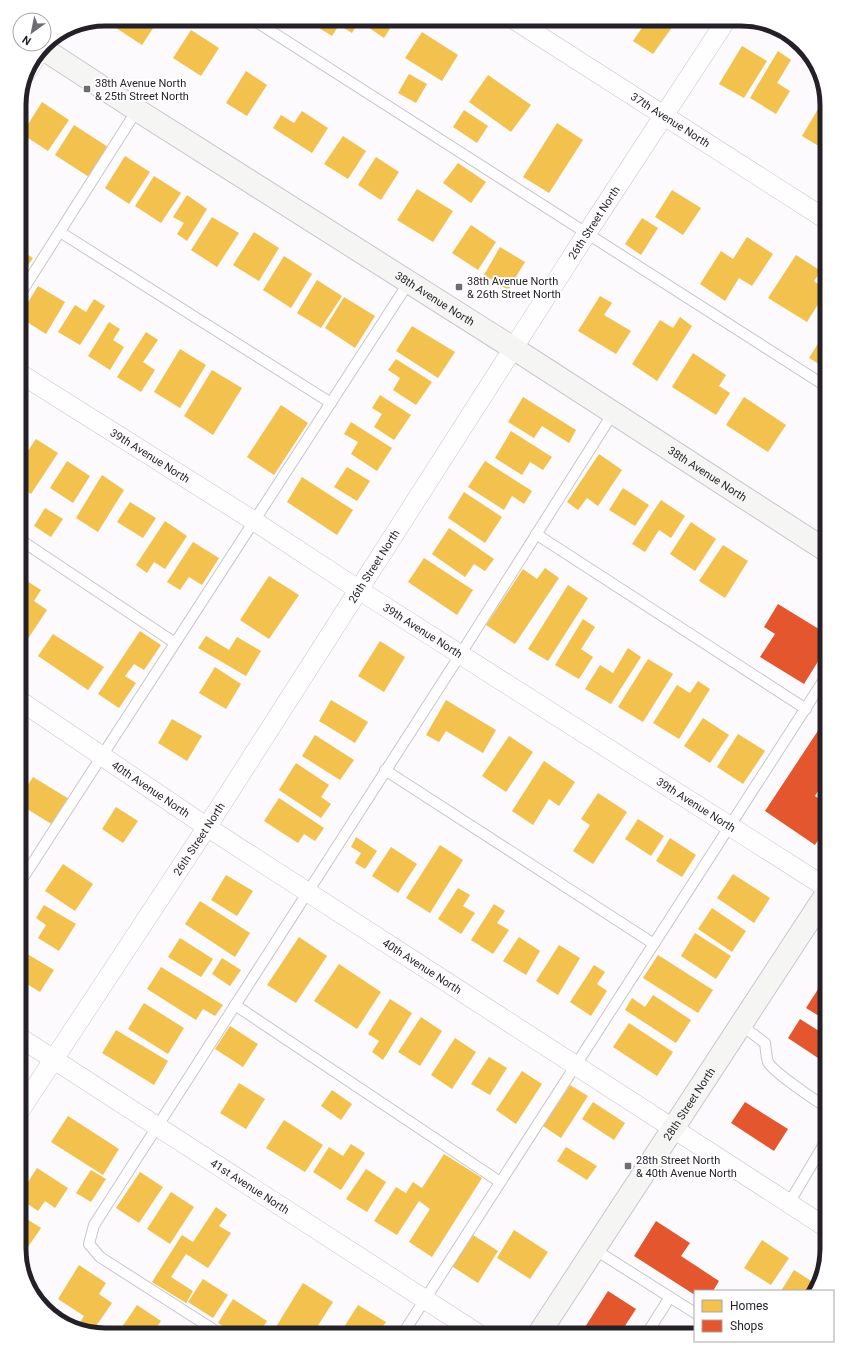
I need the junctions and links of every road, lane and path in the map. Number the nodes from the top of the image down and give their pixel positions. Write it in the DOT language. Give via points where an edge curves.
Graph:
graph roads {
  1 [pos="263,26"];
  2 [pos="524,26"];
  3 [pos="721,26"];
  4 [pos="47,52"];
  5 [pos="137,110"];
  6 [pos="662,115"];
  7 [pos="820,216"];
  8 [pos="60,232"];
  9 [pos="587,233"];
  10 [pos="409,282"];
  11 [pos="26,285"];
  12 [pos="513,348"];
  13 [pos="26,377"];
  14 [pos="820,383"];
  15 [pos="331,403"];
  16 [pos="613,413"];
  17 [pos="254,521"];
  18 [pos="536,534"];
  19 [pos="820,543"];
  20 [pos="26,544"];
  21 [pos="359,590"];
  22 [pos="175,643"];
  23 [pos="460,655"];
  24 [pos="820,686"];
  25 [pos="26,705"];
  26 [pos="806,709"];
  27 [pos="102,756"];
  28 [pos="386,770"];
  29 [pos="207,827"];
  30 [pos="730,827"];
  31 [pos="26,867"];
  32 [pos="820,884"];
  33 [pos="307,892"];
  34 [pos="820,904"];
  35 [pos="654,944"];
  36 [pos="235,1005"];
  37 [pos="741,1025"];
  38 [pos="26,1041"];
  39 [pos="54,1059"];
  40 [pos="576,1065"];
  41 [pos="26,1101"];
  42 [pos="820,1104"];
  43 [pos="158,1126"];
  44 [pos="673,1128"];
  45 [pos="820,1151"];
  46 [pos="500,1182"];
  47 [pos="789,1203"];
  48 [pos="820,1223"];
  49 [pos="594,1249"];
  50 [pos="670,1297"];
  51 [pos="425,1299"];
  52 [pos="694,1312"];
  53 [pos="211,1328"];
  54 [pos="406,1328"];
  55 [pos="469,1328"];
  56 [pos="543,1328"];
  57 [pos="650,1328"];
  1 -- 9 [label="lane"];
  2 -- 6 [label="street, 37th Avenue North"];
  3 -- 6 [label="street, 26th Street North"];
  4 -- 5 [label="main road, 38th Avenue North"];
  5 -- 8 [label="lane"];
  5 -- 10 [label="main road, 38th Avenue North"];
  6 -- 7 [label="street, 37th Avenue North"];
  6 -- 9 [label="street, 26th Street North"];
  8 -- 11 [label="lane"];
  8 -- 15 [label="lane"];
  9 -- 12 [label="street, 26th Street North"];
  9 -- 14 [label="lane"];
  10 -- 12 [label="main road, 38th Avenue North"];
  10 -- 15 [label="lane"];
  12 -- 16 [label="main road, 38th Avenue North"];
  12 -- 21 [label="street, 26th Street North"];
  13 -- 17 [label="street, 39th Avenue North"];
  15 -- 17 [label="lane"];
  16 -- 18 [label="lane"];
  16 -- 19 [label="main road, 38th Avenue North"];
  17 -- 21 [label="street, 39th Avenue North"];
  17 -- 22 [label="lane"];
  18 -- 23 [label="lane"];
  18 -- 26 [label="lane"];
  20 -- 22 [label="lane"];
  21 -- 23 [label="street, 39th Avenue North"];
  21 -- 29 [label="street, 26th Street North"];
  22 -- 27 [label="lane"];
  23 -- 28 [label="lane"];
  23 -- 30 [label="street, 39th Avenue North"];
  24 -- 26 [label="lane"];
  25 -- 27 [label="street, 40th Avenue North"];
  26 -- 30 [label="lane"];
  27 -- 29 [label="street, 40th Avenue North"];
  27 -- 31 [label="lane"];
  28 -- 33 [label="lane"];
  28 -- 35 [label="lane"];
  29 -- 33 [label="street, 40th Avenue North"];
  29 -- 39 [label="street, 26th Street North"];
  30 -- 32 [label="street, 39th Avenue North"];
  30 -- 35 [label="lane"];
  33 -- 36 [label="lane"];
  33 -- 40 [label="street, 40th Avenue North"];
  34 -- 37 [label="main road, 28th Street North"];
  35 -- 40 [label="lane"];
  36 -- 43 [label="lane"];
  36 -- 46 [label="lane"];
  37 -- 42 [label="lane" via="765,1043 768,1063"];
  37 -- 44 [label="main road, 28th Street North"];
  38 -- 39 [label="street, 41st Avenue North"];
  39 -- 41 [label="street, 26th Street North"];
  39 -- 43 [label="street, 41st Avenue North"];
  40 -- 44 [label="street, 40th Avenue North"];
  40 -- 46 [label="lane"];
  43 -- 51 [label="street, 41st Avenue North"];
  43 -- 53 [label="lane" via="94,1225 89,1244 100,1257"];
  44 -- 47 [label="street, 40th Avenue North"];
  44 -- 49 [label="main road, 28th Street North"];
  45 -- 47 [label="lane"];
  46 -- 51 [label="lane"];
  47 -- 48 [label="street, 40th Avenue North"];
  49 -- 50 [label="lane"];
  49 -- 56 [label="main road, 28th Street North"];
  50 -- 52 [label="lane"];
  50 -- 57 [label="lane"];
  51 -- 54 [label="lane"];
  51 -- 55 [label="street, 41st Avenue North"];
}
